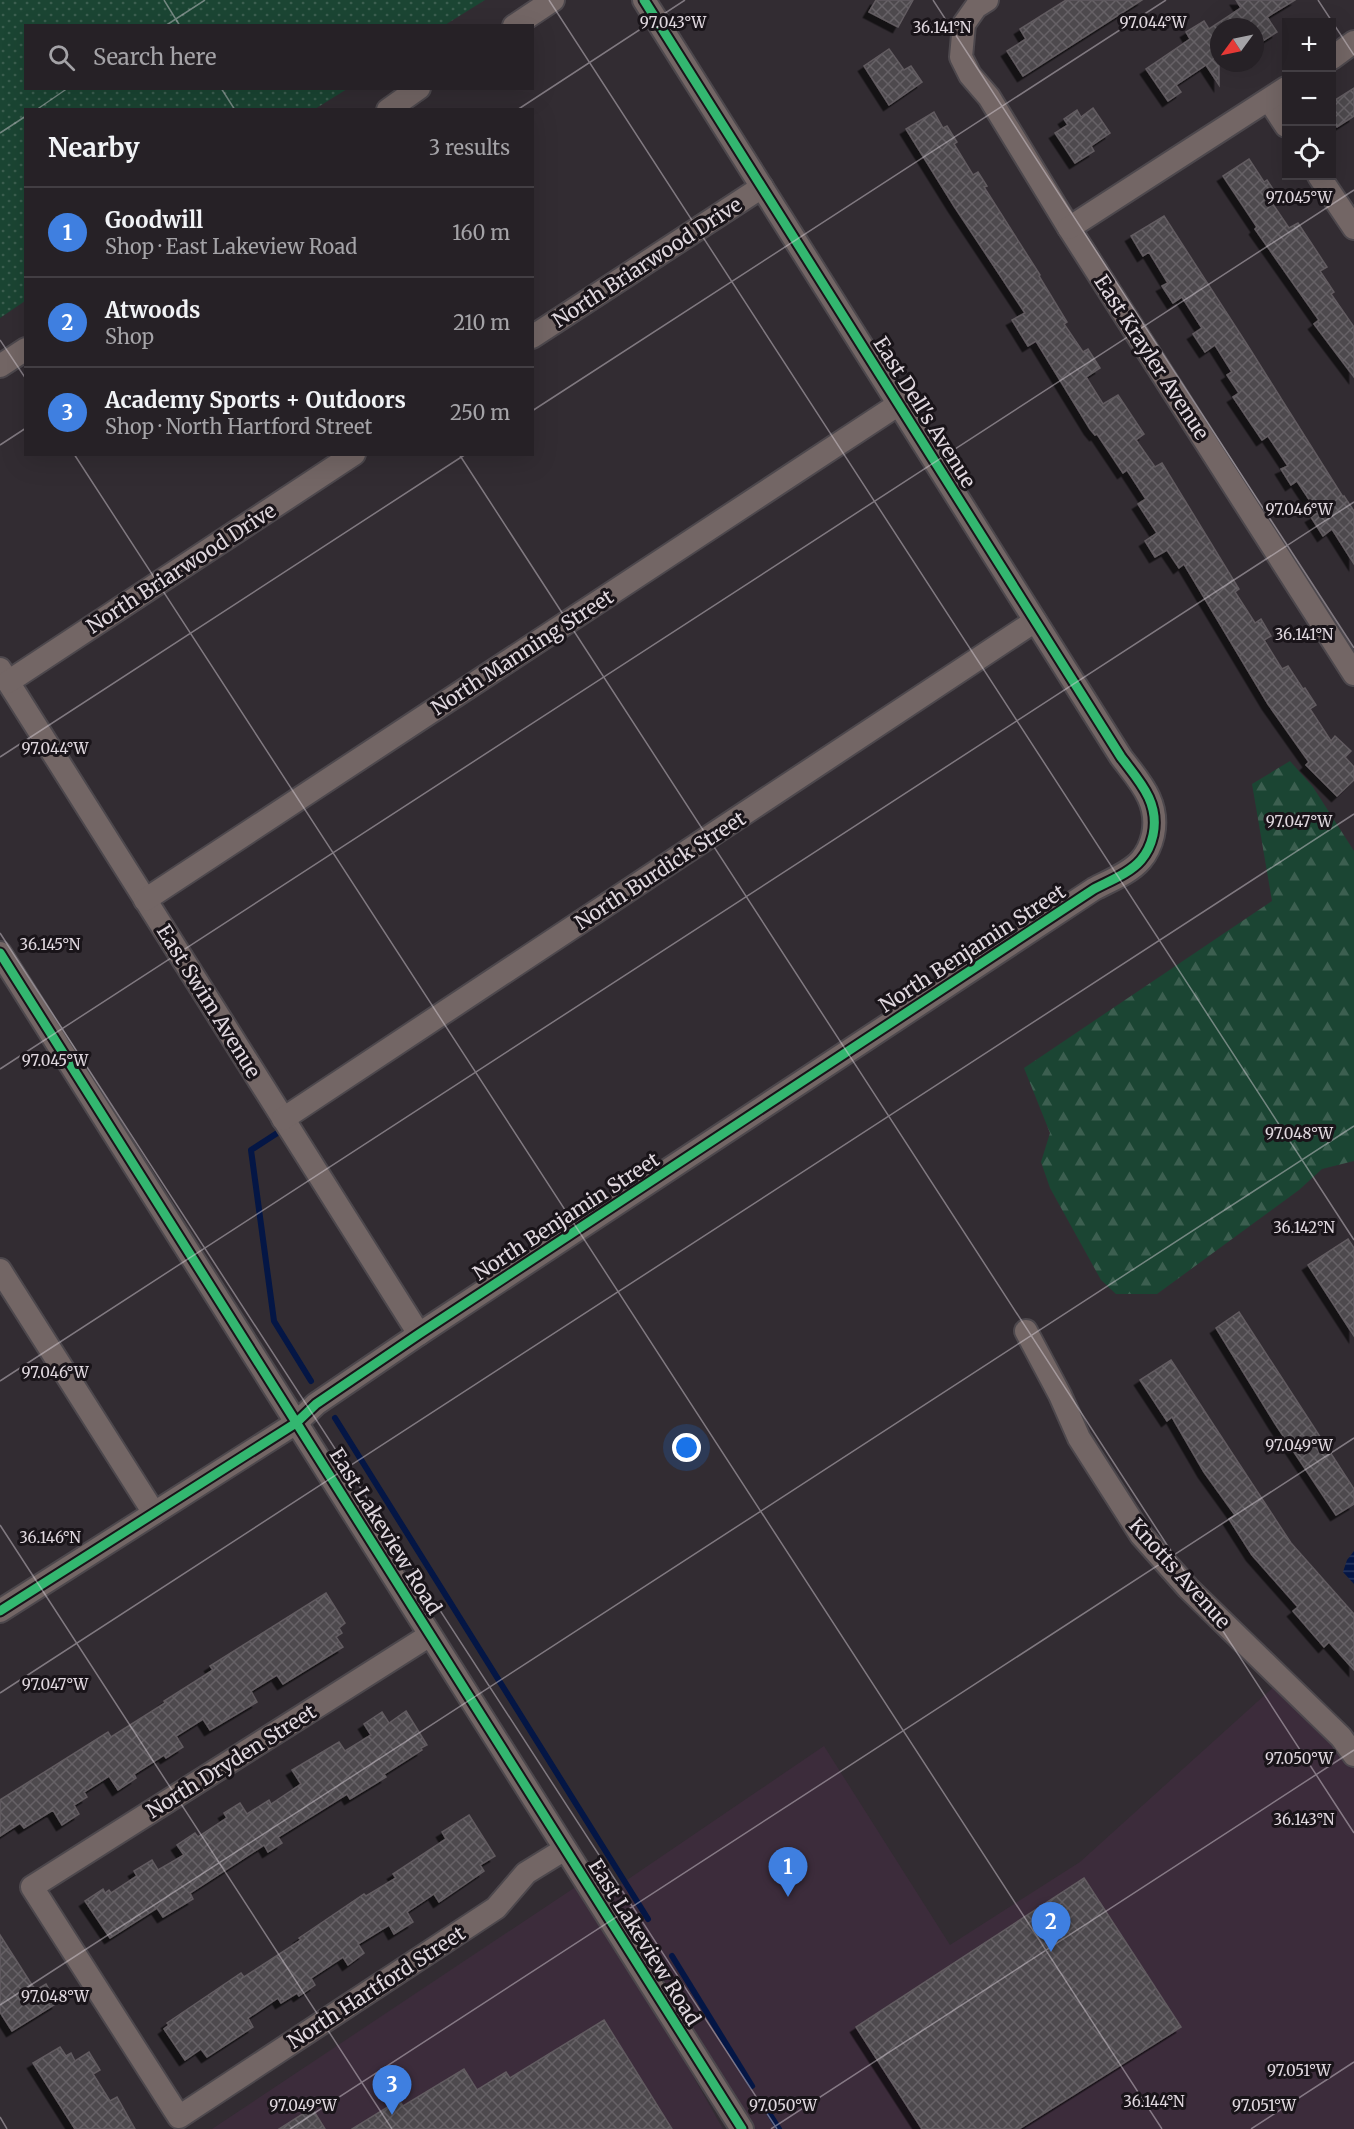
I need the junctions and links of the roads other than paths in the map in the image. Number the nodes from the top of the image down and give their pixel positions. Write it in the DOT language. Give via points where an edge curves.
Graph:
graph roads {
  1 [pos="553,0"];
  2 [pos="644,0"];
  3 [pos="987,0"];
  4 [pos="517,24"];
  5 [pos="1354,42"];
  6 [pos="1336,55"];
  7 [pos="416,90"];
  8 [pos="1278,94"];
  9 [pos="391,108"];
  10 [pos="1322,180"];
  11 [pos="762,187"];
  12 [pos="1069,228"];
  13 [pos="1354,228"];
  14 [pos="534,336"];
  15 [pos="24,350"];
  16 [pos="0,366"];
  17 [pos="899,404"];
  18 [pos="351,456"];
  19 [pos="1035,621"];
  20 [pos="1354,674"];
  21 [pos="4,676"];
  22 [pos="1149,849"];
  23 [pos="145,900"];
  24 [pos="0,953"];
  25 [pos="283,1119"];
  26 [pos="0,1270"];
  27 [pos="1026,1331"];
  28 [pos="419,1334"];
  29 [pos="296,1422"];
  30 [pos="154,1513"];
  31 [pos="0,1611"];
  32 [pos="430,1635"];
  33 [pos="1354,1755"];
  34 [pos="565,1848"];
  35 [pos="179,2117"];
  36 [pos="742,2129"];
  1 -- 4 [label="street"];
  2 -- 11 [label="street, East Dell's Avenue"];
  3 -- 12 [label="street, East Krayler Avenue" via="976,7 964,24 961,57"];
  5 -- 6 [label="street"];
  7 -- 9 [label="street"];
  8 -- 12 [label="street"];
  10 -- 13 [label="street"];
  11 -- 14 [label="street, North Briarwood Drive"];
  11 -- 17 [label="street, East Dell's Avenue"];
  12 -- 20 [label="street, East Krayler Avenue"];
  15 -- 16 [label="street"];
  17 -- 19 [label="street, East Dell's Avenue"];
  17 -- 23 [label="street, North Manning Street"];
  18 -- 21 [label="street, North Briarwood Drive"];
  19 -- 22 [label="street, East Dell's Avenue" via="1151,798 1155,824"];
  19 -- 25 [label="street, North Burdick Street"];
  21 -- 23 [label="street, East Swim Avenue"];
  22 -- 28 [label="street, North Benjamin Street" via="1129,869"];
  23 -- 25 [label="street, East Swim Avenue"];
  24 -- 29 [label="street, East Lakeview Road"];
  25 -- 28 [label="street, East Swim Avenue"];
  26 -- 30 [label="street"];
  27 -- 33 [label="street, Knotts Avenue" via="1079,1438 1141,1535 1188,1588 1341,1737"];
  28 -- 29 [label="street, North Benjamin Street" via="316,1404"];
  29 -- 30 [label="street, North Benjamin Street"];
  29 -- 32 [label="street, East Lakeview Road"];
  30 -- 31 [label="street, North Benjamin Street"];
  32 -- 34 [label="street, East Lakeview Road"];
  32 -- 35 [label="street, North Dryden Street" via="32,1887"];
  34 -- 35 [label="street, North Hartford Street" via="526,1874 496,1908"];
  34 -- 36 [label="street, East Lakeview Road"];
}
